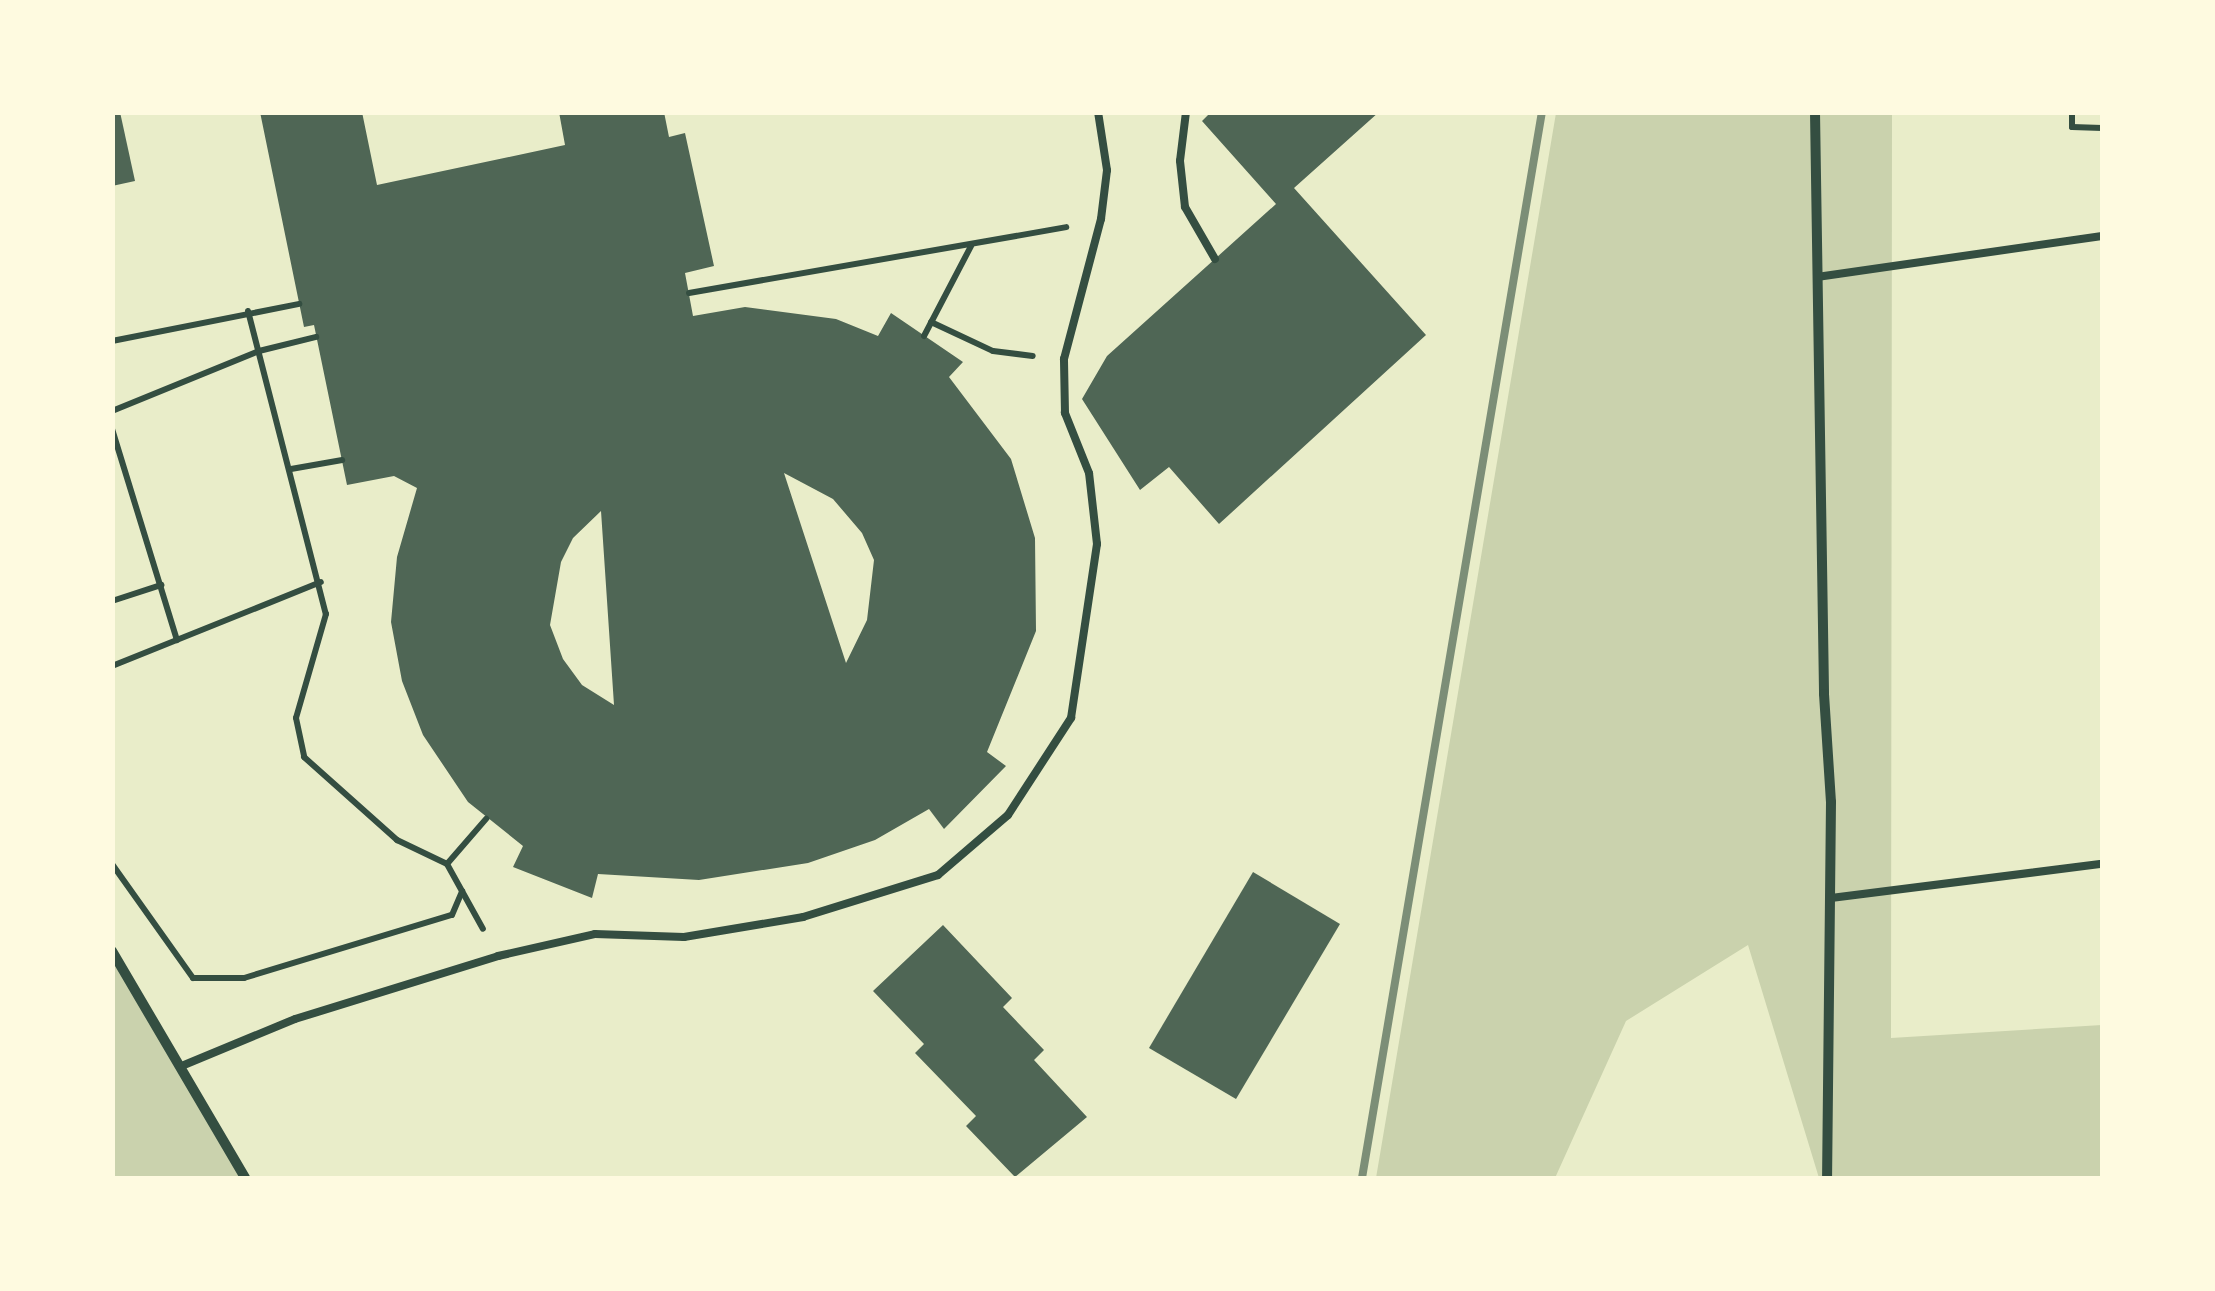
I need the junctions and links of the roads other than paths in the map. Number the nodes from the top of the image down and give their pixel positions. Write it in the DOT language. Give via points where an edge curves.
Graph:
graph roads {
  1 [pos="1098,112"];
  2 [pos="1186,112"];
  3 [pos="1816,112"];
  4 [pos="2102,236"];
  5 [pos="1215,259"];
  6 [pos="1817,277"];
  7 [pos="2102,864"];
  8 [pos="1831,898"];
  9 [pos="112,951"];
  10 [pos="184,1064"];
  11 [pos="245,1178"];
  12 [pos="1827,1178"];
  1 -- 10 [label="lane" via="1107,170 1101,219 1064,359 1065,412 1088,472 1097,544 1071,718 1008,816 938,875 802,917 684,938 595,934 498,956 295,1019"];
  2 -- 5 [label="lane" via="1180,161 1185,207"];
  3 -- 6 [label="street"];
  4 -- 6 [label="lane"];
  6 -- 8 [label="street"];
  7 -- 8 [label="lane"];
  8 -- 12 [label="street"];
  9 -- 10 [label="street"];
  10 -- 11 [label="street"];
}
